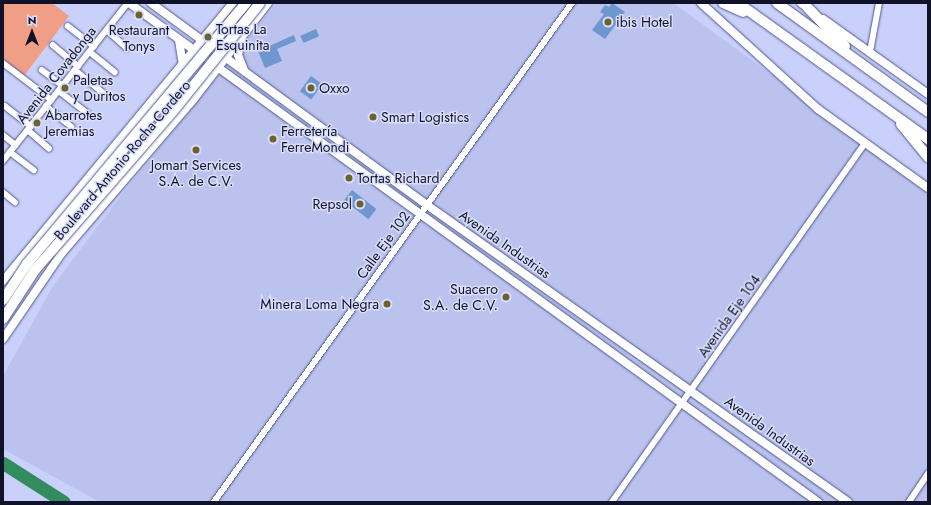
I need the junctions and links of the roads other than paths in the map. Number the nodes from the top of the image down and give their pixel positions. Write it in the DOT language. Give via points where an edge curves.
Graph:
graph roads {
  1 [pos="128,3"];
  2 [pos="151,3"];
  3 [pos="233,3"];
  4 [pos="246,3"];
  5 [pos="260,3"];
  6 [pos="268,3"];
  7 [pos="572,3"];
  8 [pos="701,3"];
  9 [pos="723,3"];
  10 [pos="738,3"];
  11 [pos="777,3"];
  12 [pos="878,3"];
  13 [pos="804,5"];
  14 [pos="220,20"];
  15 [pos="764,23"];
  16 [pos="68,26"];
  17 [pos="182,26"];
  18 [pos="107,30"];
  19 [pos="243,35"];
  20 [pos="180,40"];
  21 [pos="203,41"];
  22 [pos="53,46"];
  23 [pos="94,46"];
  24 [pos="128,48"];
  25 [pos="195,51"];
  26 [pos="90,52"];
  27 [pos="870,52"];
  28 [pos="226,58"];
  29 [pos="863,64"];
  30 [pos="4,66"];
  31 [pos="183,67"];
  32 [pos="76,68"];
  33 [pos="218,68"];
  34 [pos="42,70"];
  35 [pos="115,72"];
  36 [pos="250,76"];
  37 [pos="236,81"];
  38 [pos="170,82"];
  39 [pos="206,84"];
  40 [pos="63,86"];
  41 [pos="59,91"];
  42 [pos="102,92"];
  43 [pos="928,94"];
  44 [pos="52,100"];
  45 [pos="193,100"];
  46 [pos="5,106"];
  47 [pos="46,106"];
  48 [pos="928,112"];
  49 [pos="87,113"];
  50 [pos="892,113"];
  51 [pos="72,127"];
  52 [pos="29,128"];
  53 [pos="3,135"];
  54 [pos="928,139"];
  55 [pos="865,144"];
  56 [pos="16,145"];
  57 [pos="49,148"];
  58 [pos="10,152"];
  59 [pos="928,157"];
  60 [pos="3,161"];
  61 [pos="34,170"];
  62 [pos="928,188"];
  63 [pos="3,192"];
  64 [pos="15,202"];
  65 [pos="427,205"];
  66 [pos="419,216"];
  67 [pos="3,281"];
  68 [pos="3,300"];
  69 [pos="3,319"];
  70 [pos="3,339"];
  71 [pos="692,390"];
  72 [pos="682,404"];
  73 [pos="928,474"];
  74 [pos="214,502"];
  75 [pos="612,502"];
  76 [pos="818,502"];
  77 [pos="848,502"];
  78 [pos="909,502"];
  1 -- 18 [label="street, Avenida Covadonga"];
  1 -- 20 [label="main road, Avenida Industrias"];
  2 -- 17 [label="main road, Avenida Industrias"];
  3 -- 14 [label="main road, Boulevard Antonio Rocha Cordero"];
  4 -- 68 [label="highway, Boulevard Antonio Rocha Cordero, bridge" via="27,264"];
  5 -- 69 [label="highway, Boulevard Antonio Rocha Cordero, bridge" via="174,110 35,270"];
  6 -- 19 [label="main road, Boulevard Antonio Rocha Cordero"];
  7 -- 65 [label="street, Calle Eje 102"];
  8 -- 55 [label="main road" via="818,109"];
  9 -- 15 [label="highway"];
  10 -- 15 [label="highway"];
  11 -- 29 [label="highway"];
  12 -- 27 [label="street"];
  13 -- 27 [label="main road"];
  13 -- 29 [label="highway"];
  14 -- 17 [label="main road" via="201,32"];
  14 -- 19 [label="main road" via="219,32 224,38 233,41"];
  14 -- 21 [label="main road, Boulevard Antonio Rocha Cordero"];
  15 -- 50 [label="highway"];
  16 -- 23 [label="street"];
  17 -- 21 [label="main road, Avenida Industrias"];
  18 -- 23 [label="street, Avenida Covadonga"];
  18 -- 24 [label="street"];
  19 -- 28 [label="main road, Boulevard Antonio Rocha Cordero"];
  19 -- 36 [label="main road" via="238,55"];
  20 -- 25 [label="main road, Avenida Industrias"];
  20 -- 31 [label="main road"];
  21 -- 25 [label="main road, Boulevard Antonio Rocha Cordero"];
  21 -- 28 [label="main road, Avenida Industrias"];
  22 -- 32 [label="street"];
  23 -- 26 [label="street, Avenida Covadonga"];
  25 -- 31 [label="main road, Boulevard Antonio Rocha Cordero"];
  25 -- 33 [label="main road, Avenida Industrias"];
  26 -- 32 [label="street, Avenida Covadonga"];
  26 -- 35 [label="street"];
  27 -- 43 [label="main road"];
  28 -- 33 [label="main road, Boulevard Antonio Rocha Cordero"];
  28 -- 36 [label="main road, Avenida Industrias"];
  29 -- 48 [label="highway"];
  30 -- 44 [label="street"];
  31 -- 38 [label="main road, Boulevard Antonio Rocha Cordero"];
  32 -- 40 [label="street, Avenida Covadonga"];
  32 -- 42 [label="street"];
  33 -- 37 [label="main road, Avenida Industrias"];
  33 -- 39 [label="main road, Boulevard Antonio Rocha Cordero"];
  34 -- 40 [label="street"];
  36 -- 65 [label="main road, Avenida Industrias"];
  37 -- 39 [label="main road" via="218,78"];
  37 -- 66 [label="main road, Avenida Industrias"];
  38 -- 45 [label="main road" via="180,76 190,77 196,87"];
  38 -- 67 [label="main road, Boulevard Antonio Rocha Cordero"];
  39 -- 45 [label="main road, Boulevard Antonio Rocha Cordero"];
  40 -- 41 [label="street, Avenida Covadonga"];
  41 -- 44 [label="street, Avenida Covadonga"];
  41 -- 49 [label="street"];
  44 -- 47 [label="street, Avenida Covadonga"];
  45 -- 70 [label="main road, Boulevard Antonio Rocha Cordero" via="61,254"];
  46 -- 52 [label="street"];
  47 -- 51 [label="street"];
  47 -- 52 [label="street, Avenida Covadonga"];
  50 -- 54 [label="highway"];
  50 -- 59 [label="highway"];
  52 -- 56 [label="street, Avenida Covadonga"];
  52 -- 57 [label="street"];
  53 -- 56 [label="street"];
  55 -- 62 [label="main road"];
  55 -- 71 [label="street, Avenida Eje 104"];
  56 -- 58 [label="street, Avenida Covadonga"];
  58 -- 60 [label="street, Avenida Covadonga"];
  58 -- 61 [label="street"];
  63 -- 64 [label="street"];
  65 -- 66 [label="street, Calle Eje 102"];
  65 -- 71 [label="main road, Avenida Industrias"];
  66 -- 72 [label="main road, Avenida Industrias"];
  66 -- 74 [label="street, Calle Eje 102"];
  71 -- 72 [label="street, Avenida Eje 104"];
  71 -- 77 [label="main road, Avenida Industrias"];
  72 -- 75 [label="street, Avenida Eje 104"];
  72 -- 76 [label="main road, Avenida Industrias"];
  73 -- 78 [label="street"];
}
